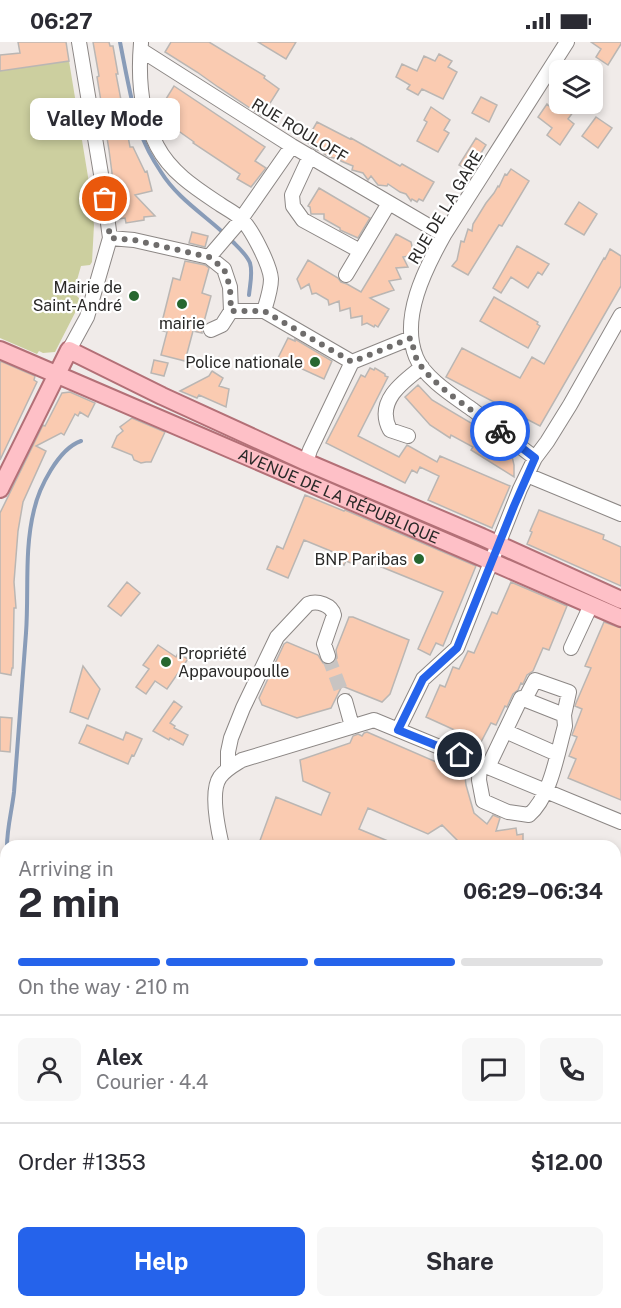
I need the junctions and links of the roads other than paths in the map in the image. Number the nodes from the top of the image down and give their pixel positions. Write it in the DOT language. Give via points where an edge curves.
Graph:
graph roads {
  1 [pos="79,42"];
  2 [pos="567,42"];
  3 [pos="141,46"];
  4 [pos="292,146"];
  5 [pos="310,156"];
  6 [pos="389,203"];
  7 [pos="240,220"];
  8 [pos="444,235"];
  9 [pos="110,238"];
  10 [pos="360,251"];
  11 [pos="209,257"];
  12 [pos="346,275"];
  13 [pos="231,311"];
  14 [pos="264,311"];
  15 [pos="621,315"];
  16 [pos="211,330"];
  17 [pos="411,338"];
  18 [pos="0,350"];
  19 [pos="69,350"];
  20 [pos="352,362"];
  21 [pos="422,367"];
  22 [pos="57,373"];
  23 [pos="408,436"];
  24 [pos="547,442"];
  25 [pos="522,447"];
  26 [pos="535,458"];
  27 [pos="306,462"];
  28 [pos="527,475"];
  29 [pos="0,489"];
  30 [pos="621,514"];
  31 [pos="498,546"];
  32 [pos="491,562"];
  33 [pos="621,600"];
  34 [pos="591,605"];
  35 [pos="621,618"];
  36 [pos="571,648"];
  37 [pos="328,656"];
  38 [pos="525,699"];
  39 [pos="345,701"];
  40 [pos="564,715"];
  41 [pos="352,726"];
  42 [pos="398,730"];
  43 [pos="505,731"];
  44 [pos="557,754"];
  45 [pos="484,765"];
  46 [pos="228,768"];
  47 [pos="547,791"];
  48 [pos="621,822"];
  49 [pos="221,840"];
  1 -- 9 [label="street"];
  2 -- 8 [label="street, RUE DE LA GARE"];
  3 -- 4 [label="street, RUE ROULOFF"];
  3 -- 7 [label="street" via="141,94 157,147 186,182"];
  4 -- 5 [label="street, RUE ROULOFF"];
  4 -- 7 [label="street"];
  5 -- 6 [label="street, RUE ROULOFF"];
  5 -- 10 [label="street" via="292,195 293,206 303,220"];
  6 -- 8 [label="street, RUE ROULOFF"];
  6 -- 10 [label="street"];
  7 -- 11 [label="street"];
  7 -- 14 [label="street" via="263,251 268,266 271,278"];
  8 -- 17 [label="street, RUE DE LA GARE" via="426,266 413,304"];
  9 -- 11 [label="street"];
  9 -- 19 [label="street" via="87,317"];
  10 -- 12 [label="street"];
  11 -- 13 [label="street" via="224,269"];
  13 -- 14 [label="street"];
  13 -- 16 [label="street" via="222,325"];
  14 -- 20 [label="street"];
  15 -- 24 [label="street"];
  17 -- 20 [label="street"];
  17 -- 21 [label="street, RUE DE LA GARE"];
  18 -- 22 [label="main road, AVENUE DE LA RÉPUBLIQUE"];
  19 -- 22 [label="main road"];
  19 -- 27 [label="main road, AVENUE DE LA RÉPUBLIQUE"];
  20 -- 27 [label="street"];
  21 -- 23 [label="street" via="400,383 386,413 390,430"];
  21 -- 25 [label="street, RUE DE LA GARE" via="438,385"];
  22 -- 29 [label="main road"];
  22 -- 32 [label="main road, AVENUE DE LA RÉPUBLIQUE"];
  24 -- 25 [label="street"];
  24 -- 26 [label="street"];
  25 -- 26 [label="street, RUE DE LA GARE"];
  26 -- 28 [label="street"];
  27 -- 31 [label="main road, AVENUE DE LA RÉPUBLIQUE"];
  28 -- 30 [label="street"];
  28 -- 31 [label="street"];
  31 -- 32 [label="street"];
  31 -- 33 [label="main road, AVENUE DE LA RÉPUBLIQUE"];
  32 -- 34 [label="main road, AVENUE DE LA RÉPUBLIQUE"];
  32 -- 42 [label="street" via="457,648 423,679"];
  34 -- 35 [label="main road, AVENUE DE LA RÉPUBLIQUE"];
  34 -- 36 [label="street"];
  37 -- 46 [label="street" via="324,644 334,611 312,602 278,637 231,738"];
  38 -- 40 [label="street"];
  38 -- 40 [label="street" via="535,680 569,692"];
  38 -- 43 [label="street" via="521,698"];
  39 -- 41 [label="street"];
  40 -- 44 [label="street"];
  41 -- 42 [label="street" via="374,720"];
  41 -- 46 [label="street" via="242,760"];
  42 -- 45 [label="street"];
  43 -- 44 [label="street"];
  43 -- 45 [label="street"];
  44 -- 47 [label="street"];
  45 -- 47 [label="street"];
  45 -- 47 [label="street" via="479,780 483,801 508,812 529,815"];
  46 -- 49 [label="street" via="217,783"];
  47 -- 48 [label="street"];
}
